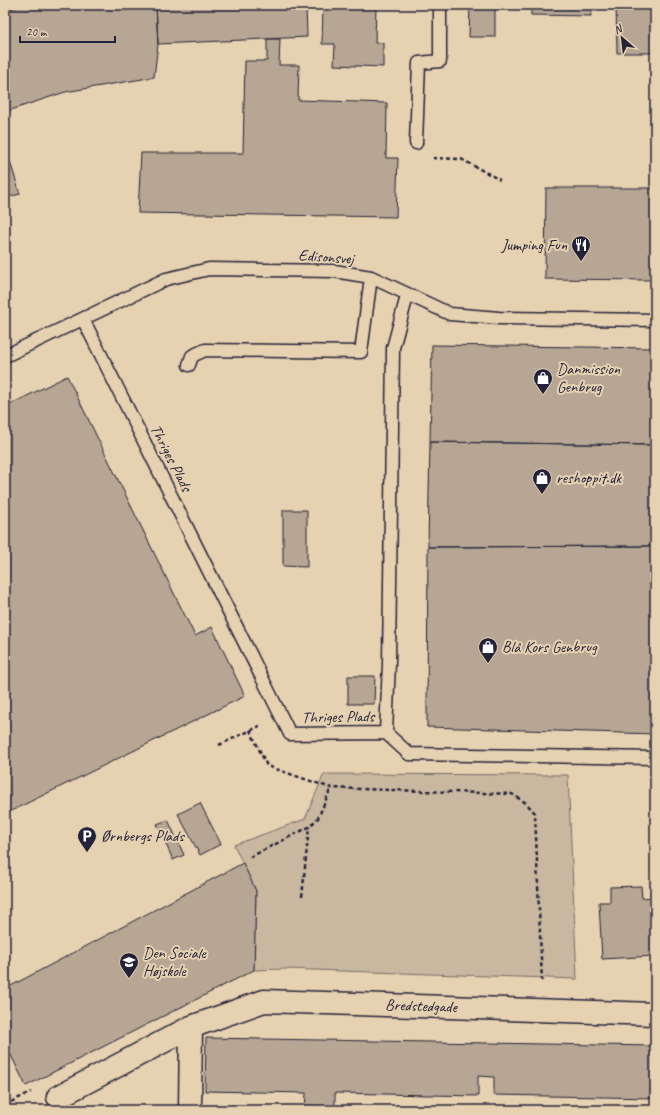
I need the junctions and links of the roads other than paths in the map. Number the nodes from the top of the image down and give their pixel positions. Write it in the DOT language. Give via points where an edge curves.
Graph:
graph roads {
  1 [pos="440,5"];
  2 [pos="416,143"];
  3 [pos="370,277"];
  4 [pos="407,296"];
  5 [pos="83,318"];
  6 [pos="655,320"];
  7 [pos="5,356"];
  8 [pos="189,365"];
  9 [pos="386,733"];
  10 [pos="655,758"];
  11 [pos="655,1014"];
  12 [pos="191,1027"];
  13 [pos="58,1097"];
  14 [pos="190,1110"];
  1 -- 2 [label="lane" via="440,62 419,63"];
  3 -- 4 [label="lane, Edisonsvej"];
  3 -- 5 [label="lane, Edisonsvej" via="334,271 209,269 166,279"];
  3 -- 8 [label="lane" via="361,352 204,350 192,356"];
  4 -- 6 [label="lane, Edisonsvej" via="450,314 499,318"];
  4 -- 9 [label="lane, Thriges Plads" via="393,348 390,663"];
  5 -- 7 [label="lane, Edisonsvej"];
  5 -- 9 [label="lane, Thriges Plads" via="290,734"];
  9 -- 10 [label="lane" via="409,754"];
  11 -- 12 [label="street, Bredstedgade" via="264,1001"];
  12 -- 13 [label="street, Bredstedgade"];
  12 -- 14 [label="street"];
}
